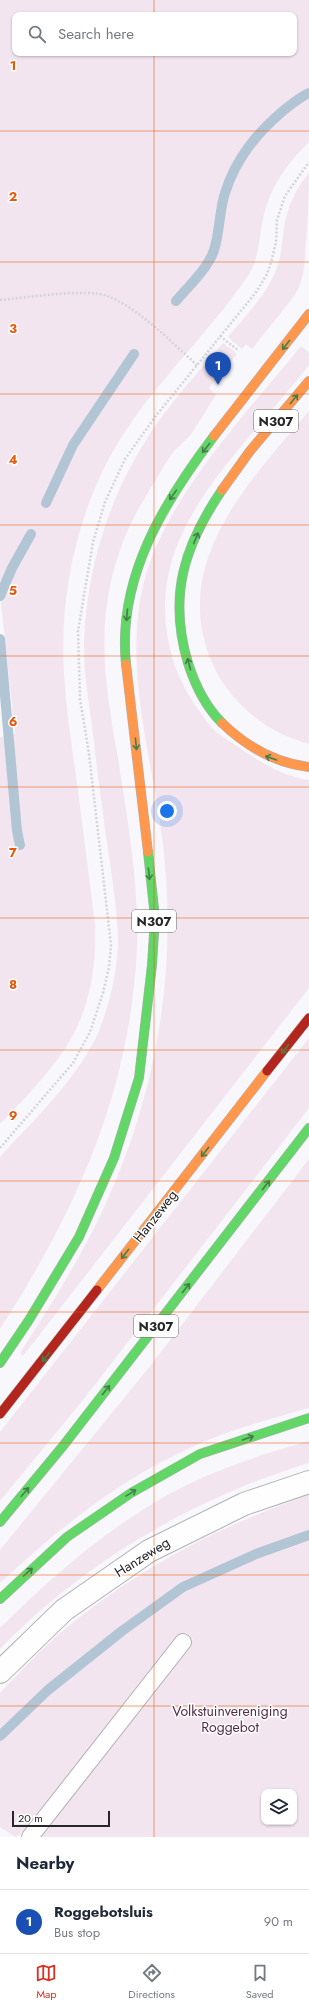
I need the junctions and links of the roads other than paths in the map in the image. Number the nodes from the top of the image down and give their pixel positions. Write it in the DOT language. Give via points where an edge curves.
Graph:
graph roads {
  1 [pos="309,314"];
  2 [pos="309,380"];
  3 [pos="309,768"];
  4 [pos="309,1018"];
  5 [pos="309,1128"];
  6 [pos="0,1364"];
  7 [pos="0,1414"];
  8 [pos="309,1418"];
  9 [pos="309,1482"];
  10 [pos="0,1522"];
  11 [pos="0,1599"];
  12 [pos="183,1642"];
  13 [pos="0,1672"];
  14 [pos="30,1837"];
  1 -- 6 [label="highway, N307, one-way" via="166,505 135,578 128,603 124,642 154,918 152,965 139,1078 114,1158 79,1236"];
  3 -- 2 [label="highway, N307, one-way" via="297,767 263,755 234,735 208,709 195,684 180,632 180,587 200,527 223,488"];
  4 -- 7 [label="highway, Hanzeweg, one-way"];
  10 -- 5 [label="highway, N307, one-way" via="63,1446"];
  11 -- 8 [label="highway, one-way" via="67,1537 131,1493 200,1454"];
  9 -- 13 [label="street, Hanzeweg" via="244,1504 148,1551 64,1610"];
  12 -- 14 [label="lane"];
}
